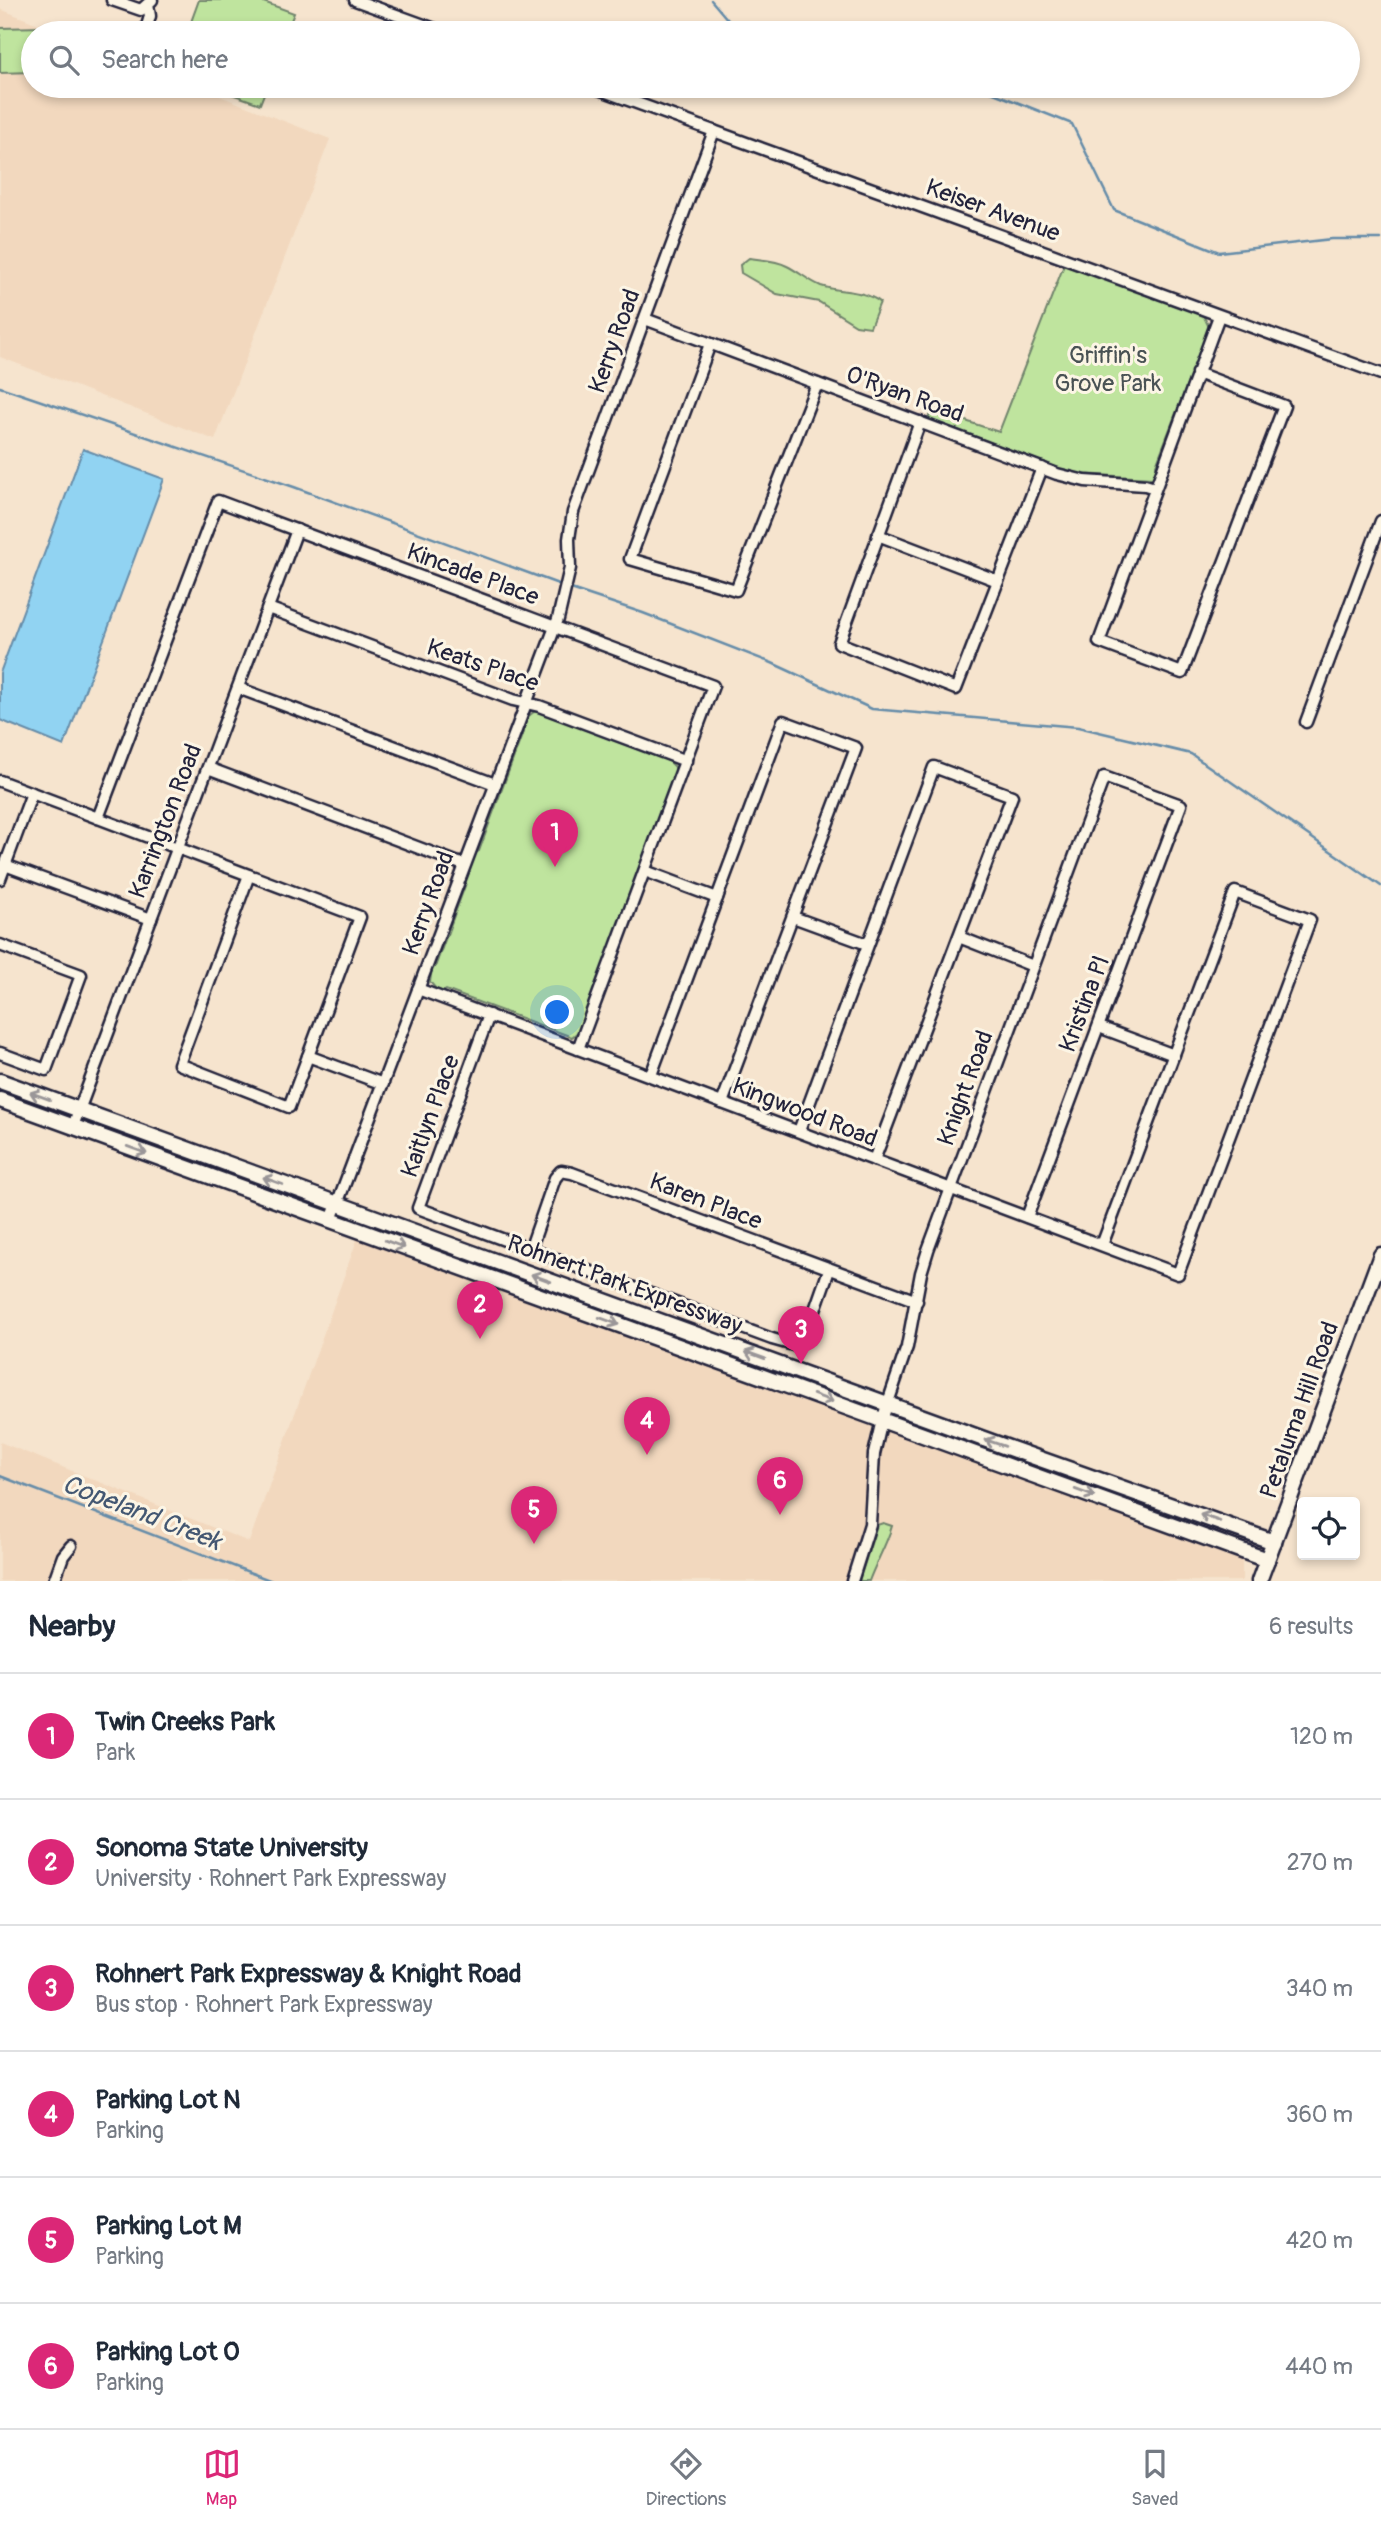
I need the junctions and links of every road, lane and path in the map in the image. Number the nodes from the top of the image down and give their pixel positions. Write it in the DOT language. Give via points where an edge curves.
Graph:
graph roads {
  1 [pos="113,0"];
  2 [pos="355,0"];
  3 [pos="150,2"];
  4 [pos="149,21"];
  5 [pos="413,21"];
  6 [pos="623,98"];
  7 [pos="715,131"];
  8 [pos="1219,316"];
  9 [pos="645,319"];
  10 [pos="710,344"];
  11 [pos="1197,373"];
  12 [pos="1381,374"];
  13 [pos="817,384"];
  14 [pos="920,422"];
  15 [pos="1042,468"];
  16 [pos="1155,488"];
  17 [pos="1381,521"];
  18 [pos="297,530"];
  19 [pos="878,535"];
  20 [pos="998,581"];
  21 [pos="268,608"];
  22 [pos="555,626"];
  23 [pos="237,688"];
  24 [pos="526,704"];
  25 [pos="1306,722"];
  26 [pos="686,761"];
  27 [pos="208,768"];
  28 [pos="0,781"];
  29 [pos="495,784"];
  30 [pos="32,793"];
  31 [pos="1181,805"];
  32 [pos="98,818"];
  33 [pos="178,848"];
  34 [pos="5,865"];
  35 [pos="464,865"];
  36 [pos="645,871"];
  37 [pos="249,875"];
  38 [pos="0,879"];
  39 [pos="717,898"];
  40 [pos="793,916"];
  41 [pos="151,919"];
  42 [pos="959,937"];
  43 [pos="867,944"];
  44 [pos="0,945"];
  45 [pos="1033,966"];
  46 [pos="418,989"];
  47 [pos="489,1016"];
  48 [pos="1098,1027"];
  49 [pos="578,1049"];
  50 [pos="0,1053"];
  51 [pos="1174,1055"];
  52 [pos="308,1056"];
  53 [pos="650,1076"];
  54 [pos="0,1081"];
  55 [pos="383,1084"];
  56 [pos="0,1100"];
  57 [pos="722,1102"];
  58 [pos="79,1110"];
  59 [pos="73,1126"];
  60 [pos="799,1131"];
  61 [pos="874,1160"];
  62 [pos="950,1189"];
  63 [pos="337,1204"];
  64 [pos="1027,1217"];
  65 [pos="331,1220"];
  66 [pos="1102,1245"];
  67 [pos="530,1250"];
  68 [pos="1381,1255"];
  69 [pos="830,1270"];
  70 [pos="917,1301"];
  71 [pos="888,1404"];
  72 [pos="882,1420"];
  73 [pos="1274,1542"];
  74 [pos="71,1546"];
  75 [pos="1267,1560"];
  76 [pos="54,1581"];
  77 [pos="852,1581"];
  78 [pos="1259,1581"];
  1 -- 3 [label="street" via="141,10"];
  2 -- 5 [label="street"];
  3 -- 4 [label="street"];
  6 -- 7 [label="street, Keiser Avenue"];
  7 -- 8 [label="street, Keiser Avenue"];
  7 -- 9 [label="street, Kerry Road"];
  8 -- 11 [label="street"];
  8 -- 12 [label="street, Keiser Avenue"];
  9 -- 10 [label="street, O'Ryan Road"];
  9 -- 22 [label="street, Kerry Road" via="573,512 570,568"];
  10 -- 13 [label="street, O'Ryan Road"];
  10 -- 13 [label="street" via="631,559 736,590"];
  11 -- 16 [label="street"];
  11 -- 16 [label="street" via="1284,406 1182,673 1099,642"];
  13 -- 14 [label="street, O'Ryan Road"];
  14 -- 15 [label="street, O'Ryan Road"];
  14 -- 19 [label="street"];
  15 -- 16 [label="street, O'Ryan Road" via="1085,481"];
  15 -- 20 [label="street"];
  17 -- 25 [label="street"];
  18 -- 21 [label="street, Karrington Road"];
  18 -- 22 [label="street, Kincade Place"];
  18 -- 32 [label="street, Kincade Place" via="218,501"];
  19 -- 20 [label="street"];
  19 -- 20 [label="street" via="839,643 956,690"];
  21 -- 23 [label="street, Karrington Road"];
  21 -- 24 [label="street, Keats Place"];
  22 -- 24 [label="street, Kerry Road"];
  22 -- 26 [label="street, Kincade Place" via="713,686"];
  23 -- 27 [label="street, Karrington Road"];
  23 -- 29 [label="street"];
  24 -- 26 [label="street, Keats Place"];
  24 -- 29 [label="street, Kerry Road"];
  26 -- 36 [label="street"];
  27 -- 33 [label="street, Karrington Road"];
  27 -- 35 [label="street"];
  28 -- 30 [label="street"];
  29 -- 35 [label="street, Kerry Road"];
  30 -- 32 [label="street"];
  30 -- 34 [label="street"];
  31 -- 45 [label="street, Knight Road" via="1104,777"];
  31 -- 48 [label="street, Kristina Pl"];
  32 -- 33 [label="street"];
  33 -- 37 [label="street"];
  33 -- 41 [label="street, Karrington Road"];
  34 -- 38 [label="street"];
  34 -- 41 [label="street"];
  35 -- 46 [label="street, Kerry Road"];
  36 -- 39 [label="street"];
  36 -- 49 [label="street"];
  37 -- 52 [label="street" via="360,917"];
  37 -- 52 [label="street" via="178,1064 289,1107"];
  39 -- 40 [label="street" via="783,720 856,748"];
  39 -- 53 [label="street"];
  40 -- 43 [label="street"];
  40 -- 57 [label="street"];
  41 -- 58 [label="street, Karrington Road"];
  42 -- 43 [label="street" via="1012,796 934,767"];
  42 -- 45 [label="street"];
  42 -- 61 [label="street"];
  43 -- 60 [label="street"];
  44 -- 50 [label="street" via="81,975 46,1070"];
  45 -- 62 [label="street, Knight Road"];
  46 -- 47 [label="street, Kingwood Road"];
  46 -- 55 [label="street, Kerry Road"];
  47 -- 49 [label="street, Kingwood Road"];
  47 -- 67 [label="street, Kaitlyn Place" via="418,1208"];
  48 -- 51 [label="street"];
  48 -- 64 [label="street, Kristina Pl"];
  49 -- 53 [label="street, Kingwood Road"];
  51 -- 66 [label="street"];
  51 -- 66 [label="street, Kingwood Road" via="1235,892 1310,920 1178,1274"];
  52 -- 55 [label="street"];
  53 -- 57 [label="street, Kingwood Road"];
  58 -- 54 [label="main road, Rohnert Park Expressway, one-way"];
  55 -- 63 [label="street, Kerry Road"];
  56 -- 59 [label="main road, Rohnert Park Expressway"];
  57 -- 60 [label="street, Kingwood Road"];
  58 -- 59 [label="street, Karrington Road"];
  63 -- 58 [label="main road, Rohnert Park Expressway, one-way"];
  59 -- 65 [label="main road, Rohnert Park Expressway, one-way"];
  60 -- 61 [label="street, Kingwood Road"];
  61 -- 62 [label="street, Kingwood Road"];
  62 -- 64 [label="street, Kingwood Road"];
  62 -- 70 [label="street, Knight Road" via="921,1273"];
  63 -- 65 [label="street, Kerry Road"];
  71 -- 63 [label="main road, Rohnert Park Expressway, one-way"];
  64 -- 66 [label="street, Kingwood Road"];
  65 -- 72 [label="main road, Rohnert Park Expressway, one-way"];
  67 -- 69 [label="street, Kaitlyn Place" via="797,1346 805,1338"];
  67 -- 69 [label="street, Karen Place" via="561,1171"];
  68 -- 73 [label="main road, Petaluma Hill Road"];
  69 -- 70 [label="street, Karen Place"];
  70 -- 71 [label="street, Knight Road"];
  71 -- 72 [label="street, Knight Road"];
  73 -- 71 [label="main road, Rohnert Park Expressway, one-way"];
  72 -- 75 [label="main road, Rohnert Park Expressway, one-way"];
  72 -- 77 [label="street, Knight Road" via="871,1471 870,1524"];
  73 -- 75 [label="main road, Petaluma Hill Road"];
  74 -- 76 [label="street"];
  75 -- 78 [label="main road, Petaluma Hill Road"];
}
